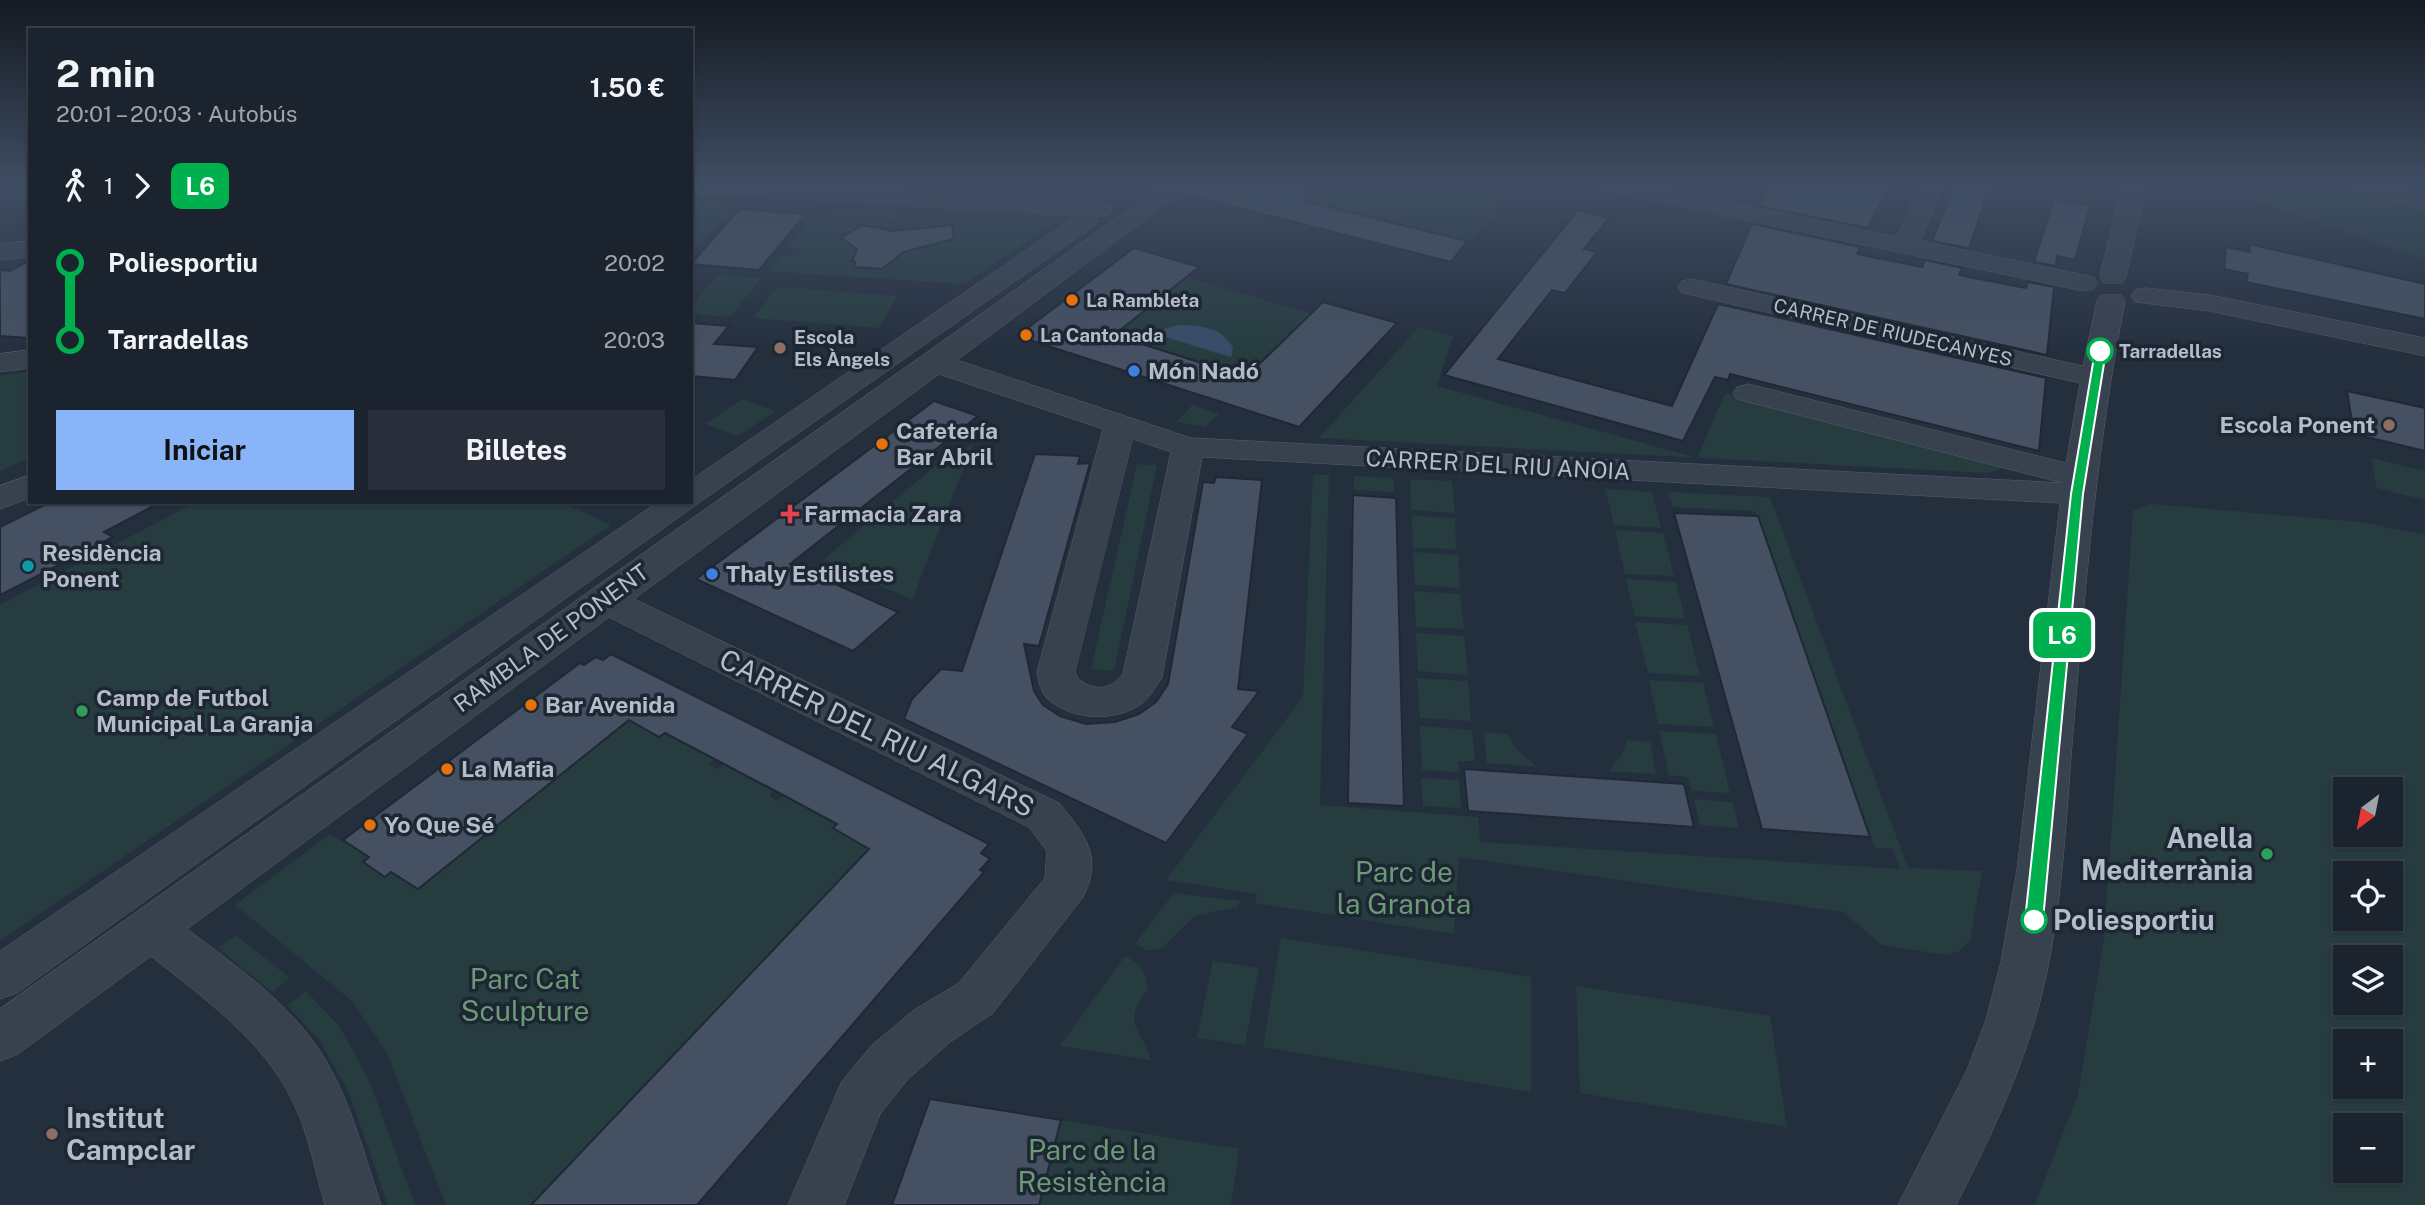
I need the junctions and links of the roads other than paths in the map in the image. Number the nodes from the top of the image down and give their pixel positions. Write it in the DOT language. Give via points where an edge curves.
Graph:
graph roads {
  1 [pos="1065,240"];
  2 [pos="1098,240"];
  3 [pos="1878,240"];
  4 [pos="1908,240"];
  5 [pos="2123,240"];
  6 [pos="1906,246"];
  7 [pos="1692,287"];
  8 [pos="2113,289"];
  9 [pos="2425,347"];
  10 [pos="929,355"];
  11 [pos="28,359"];
  12 [pos="0,363"];
  13 [pos="2095,378"];
  14 [pos="1748,393"];
  15 [pos="1120,426"];
  16 [pos="1188,447"];
  17 [pos="2078,485"];
  18 [pos="28,486"];
  19 [pos="693,494"];
  20 [pos="0,499"];
  21 [pos="678,504"];
  22 [pos="605,600"];
  23 [pos="147,875"];
  24 [pos="168,915"];
  25 [pos="0,978"];
  26 [pos="0,1038"];
  27 [pos="353,1205"];
  28 [pos="816,1205"];
  29 [pos="1926,1205"];
  1 -- 10 [label="street, RAMBLA DE PONENT"];
  2 -- 10 [label="street, RAMBLA DE PONENT"];
  3 -- 6 [label="street"];
  4 -- 6 [label="street"];
  5 -- 8 [label="street"];
  6 -- 8 [label="street"];
  7 -- 13 [label="street, CARRER DE RIUDECANYES"];
  8 -- 9 [label="street" via="2210,303"];
  8 -- 13 [label="street"];
  10 -- 15 [label="street, CARRER DEL RIU ANOIA"];
  10 -- 19 [label="street" via="895,371 884,362"];
  10 -- 22 [label="street, RAMBLA DE PONENT"];
  11 -- 12 [label="street"];
  13 -- 17 [label="street"];
  14 -- 17 [label="street"];
  15 -- 16 [label="street, CARRER DEL RIU ANOIA"];
  15 -- 16 [label="street" via="1056,672 1060,687 1074,698 1094,703 1116,701 1133,691 1142,677"];
  16 -- 17 [label="street, CARRER DEL RIU ANOIA"];
  17 -- 29 [label="street" via="2034,920 2018,994 1996,1063"];
  18 -- 20 [label="street"];
  21 -- 23 [label="street, RAMBLA DE PONENT"];
  22 -- 24 [label="street, RAMBLA DE PONENT"];
  22 -- 28 [label="street, CARRER DEL RIU ALGARS" via="1044,815 1069,847 1067,884 976,998 932,1026 890,1062 860,1098"];
  23 -- 24 [label="street"];
  23 -- 25 [label="street, RAMBLA DE PONENT"];
  24 -- 26 [label="street, RAMBLA DE PONENT"];
  24 -- 27 [label="street" via="296,1057 322,1109"];
}
